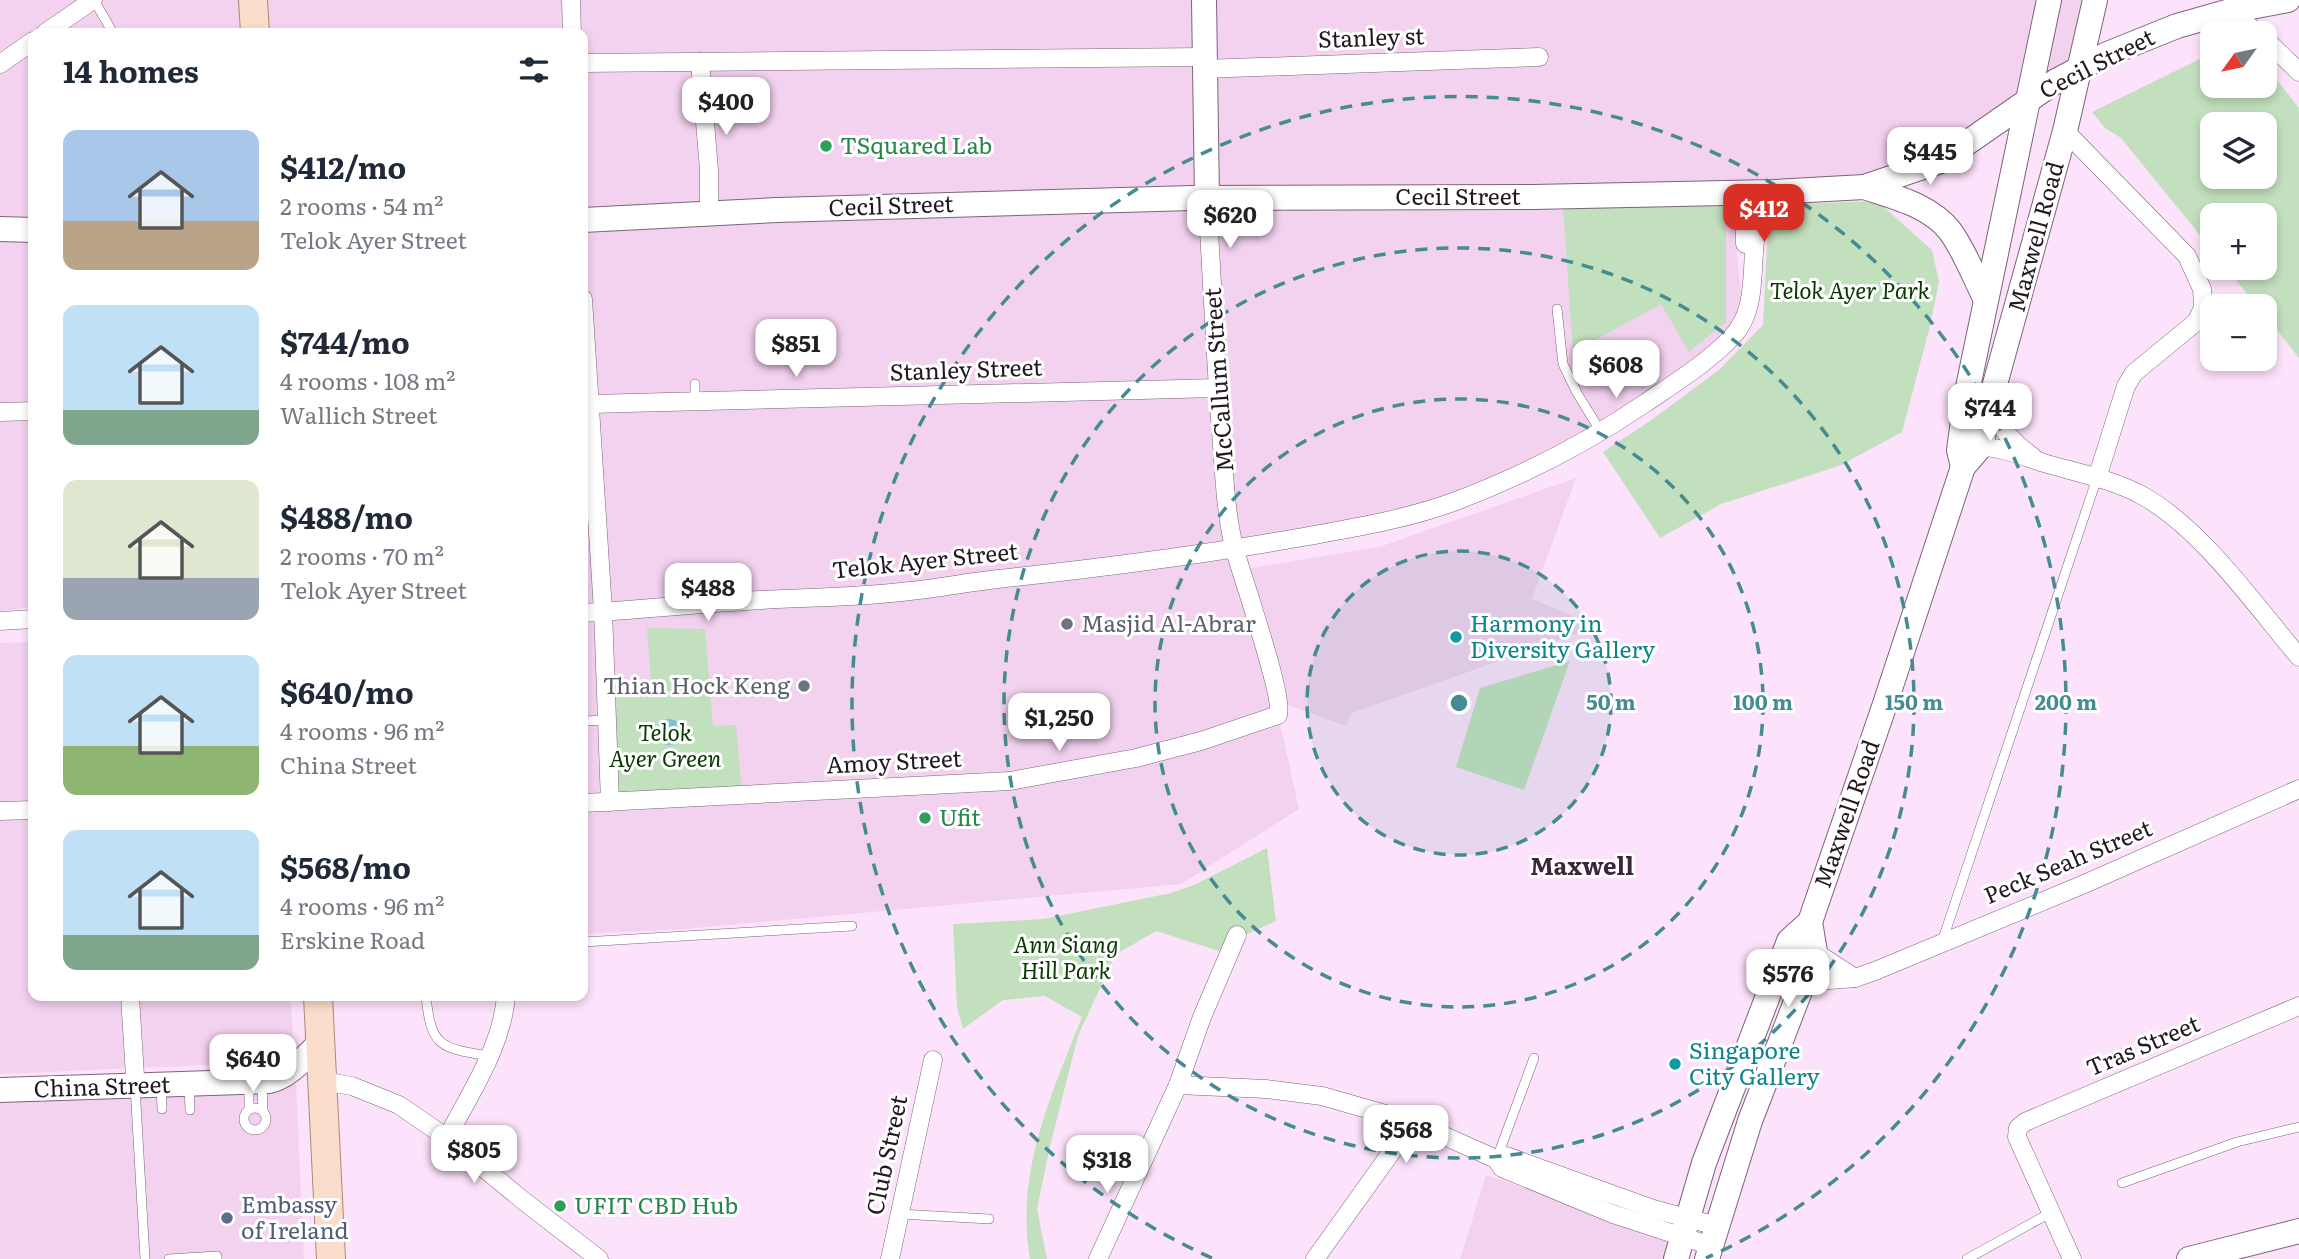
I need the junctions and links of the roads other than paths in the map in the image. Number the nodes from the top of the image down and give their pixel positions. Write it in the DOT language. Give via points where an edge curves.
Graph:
graph roads {
  1 [pos="93,0"];
  2 [pos="253,0"];
  3 [pos="571,0"];
  4 [pos="1204,0"];
  5 [pos="2049,0"];
  6 [pos="2095,0"];
  7 [pos="2288,0"];
  8 [pos="2230,12"];
  9 [pos="2242,21"];
  10 [pos="52,28"];
  11 [pos="110,28"];
  12 [pos="255,28"];
  13 [pos="572,28"];
  14 [pos="28,44"];
  15 [pos="2277,51"];
  16 [pos="1539,57"];
  17 [pos="700,62"];
  18 [pos="588,63"];
  19 [pos="1204,63"];
  20 [pos="0,64"];
  21 [pos="2079,68"];
  22 [pos="2299,72"];
  23 [pos="2028,100"];
  24 [pos="2065,131"];
  25 [pos="1864,187"];
  26 [pos="1725,192"];
  27 [pos="1774,192"];
  28 [pos="1207,198"];
  29 [pos="709,214"];
  30 [pos="588,220"];
  31 [pos="0,229"];
  32 [pos="28,230"];
  33 [pos="1985,298"];
  34 [pos="1557,309"];
  35 [pos="1744,321"];
  36 [pos="588,385"];
  37 [pos="1218,388"];
  38 [pos="1992,395"];
  39 [pos="590,404"];
  40 [pos="28,411"];
  41 [pos="0,412"];
  42 [pos="1601,432"];
  43 [pos="1968,454"];
  44 [pos="2038,461"];
  45 [pos="2097,478"];
  46 [pos="1237,557"];
  47 [pos="603,611"];
  48 [pos="588,612"];
  49 [pos="28,619"];
  50 [pos="0,621"];
  51 [pos="2299,657"];
  52 [pos="607,720"];
  53 [pos="588,721"];
  54 [pos="2299,789"];
  55 [pos="610,802"];
  56 [pos="588,803"];
  57 [pos="28,810"];
  58 [pos="0,811"];
  59 [pos="1810,922"];
  60 [pos="852,926"];
  61 [pos="1237,935"];
  62 [pos="1789,941"];
  63 [pos="588,942"];
  64 [pos="1942,944"];
  65 [pos="1815,952"];
  66 [pos="1778,972"];
  67 [pos="1855,978"];
  68 [pos="1805,982"];
  69 [pos="130,1001"];
  70 [pos="318,1001"];
  71 [pos="427,1001"];
  72 [pos="506,1001"];
  73 [pos="2299,1006"];
  74 [pos="321,1042"];
  75 [pos="489,1056"];
  76 [pos="1534,1058"];
  77 [pos="933,1060"];
  78 [pos="248,1077"];
  79 [pos="0,1080"];
  80 [pos="135,1081"];
  81 [pos="322,1081"];
  82 [pos="189,1083"];
  83 [pos="161,1085"];
  84 [pos="1178,1085"];
  85 [pos="0,1090"];
  86 [pos="162,1109"];
  87 [pos="249,1109"];
  88 [pos="190,1110"];
  89 [pos="263,1111"];
  90 [pos="1413,1122"];
  91 [pos="2299,1127"];
  92 [pos="447,1138"];
  93 [pos="1496,1159"];
  94 [pos="2122,1183"];
  95 [pos="900,1213"];
  96 [pos="2050,1213"];
  97 [pos="989,1219"];
  98 [pos="2299,1231"];
  99 [pos="1712,1243"];
  100 [pos="1677,1244"];
  101 [pos="2299,1245"];
  102 [pos="329,1257"];
  103 [pos="145,1259"];
  104 [pos="169,1259"];
  105 [pos="217,1259"];
  106 [pos="599,1259"];
  107 [pos="890,1259"];
  108 [pos="1098,1259"];
  109 [pos="1315,1259"];
  110 [pos="1967,1259"];
  111 [pos="2072,1259"];
  112 [pos="2189,1259"];
  113 [pos="2244,1259"];
  1 -- 10 [label="street"];
  1 -- 11 [label="lane"];
  2 -- 12 [label="main road"];
  3 -- 13 [label="street"];
  4 -- 19 [label="main road, McCallum Street"];
  5 -- 23 [label="main road, Maxwell Road"];
  6 -- 21 [label="main road, Maxwell Road"];
  7 -- 8 [label="main road, Cecil Street"];
  8 -- 9 [label="street"];
  8 -- 21 [label="main road, Cecil Street" via="2177,26"];
  14 -- 20 [label="street"];
  15 -- 22 [label="street"];
  16 -- 19 [label="street, Stanley st"];
  17 -- 18 [label="street, Stanley st"];
  17 -- 19 [label="street, Stanley st"];
  17 -- 29 [label="street"];
  19 -- 28 [label="main road, McCallum Street"];
  21 -- 23 [label="main road, Cecil Street"];
  21 -- 24 [label="main road, Maxwell Road"];
  23 -- 25 [label="main road, Cecil Street" via="1941,161"];
  23 -- 33 [label="main road, Maxwell Road"];
  24 -- 38 [label="main road, Maxwell Road"];
  24 -- 45 [label="street" via="2187,256 2202,289 2203,308 2196,322 2134,373 2126,386"];
  25 -- 27 [label="main road, Cecil Street"];
  25 -- 33 [label="main road" via="1922,208 1948,228"];
  26 -- 27 [label="main road, Cecil Street"];
  26 -- 28 [label="main road, Cecil Street"];
  26 -- 35 [label="street" via="1740,204 1745,221"];
  27 -- 35 [label="street, Telok Ayer Street" via="1763,203 1757,223 1751,299"];
  28 -- 29 [label="main road, Cecil Street"];
  28 -- 37 [label="street, McCallum Street"];
  29 -- 30 [label="main road, Cecil Street"];
  31 -- 32 [label="main road"];
  33 -- 43 [label="main road, Maxwell Road" via="1967,392"];
  34 -- 42 [label="lane" via="1563,364"];
  35 -- 42 [label="street, Telok Ayer Street" via="1733,337 1703,362"];
  36 -- 39 [label="street"];
  37 -- 39 [label="street, Stanley Street" via="863,398 695,392"];
  37 -- 46 [label="street, McCallum Street" via="1228,518"];
  38 -- 43 [label="main road, Maxwell Road"];
  38 -- 44 [label="street" via="2001,426"];
  39 -- 47 [label="street"];
  40 -- 41 [label="street"];
  42 -- 46 [label="street, Telok Ayer Street" via="1452,502 1272,543"];
  43 -- 44 [label="street"];
  43 -- 59 [label="main road, Maxwell Road"];
  44 -- 45 [label="street"];
  45 -- 51 [label="street" via="2145,496 2198,538"];
  45 -- 64 [label="lane"];
  46 -- 47 [label="street, Telok Ayer Street" via="908,592"];
  46 -- 55 [label="street, Amoy Street" via="1280,710 1273,718 1136,758 1010,781"];
  47 -- 48 [label="street, Telok Ayer Street"];
  47 -- 52 [label="street"];
  49 -- 50 [label="street"];
  52 -- 53 [label="lane"];
  52 -- 55 [label="street"];
  54 -- 64 [label="street, Peck Seah Street"];
  55 -- 56 [label="street, Amoy Street"];
  57 -- 58 [label="street"];
  59 -- 62 [label="main road, Maxwell Road"];
  59 -- 65 [label="main road, Maxwell Road"];
  60 -- 63 [label="lane"];
  61 -- 84 [label="street"];
  62 -- 65 [label="street"];
  62 -- 66 [label="main road, Maxwell Road"];
  64 -- 67 [label="street, Peck Seah Street"];
  65 -- 67 [label="street"];
  65 -- 68 [label="main road, Maxwell Road"];
  66 -- 68 [label="street, Peck Seah Street"];
  66 -- 100 [label="main road, Maxwell Road"];
  67 -- 68 [label="street, Peck Seah Street"];
  68 -- 99 [label="main road, Maxwell Road" via="1750,1121"];
  69 -- 80 [label="street"];
  70 -- 74 [label="main road"];
  71 -- 75 [label="lane" via="429,1024 443,1045"];
  72 -- 75 [label="street" via="504,1019"];
  73 -- 96 [label="street, Tras Street" via="2025,1122 2016,1131 2017,1138"];
  74 -- 78 [label="main road"];
  74 -- 81 [label="main road"];
  75 -- 92 [label="street"];
  76 -- 93 [label="lane"];
  77 -- 95 [label="street, Club Street"];
  78 -- 80 [label="main road, China Street"];
  78 -- 82 [label="main road, China Street"];
  78 -- 87 [label="lane"];
  78 -- 89 [label="lane"];
  79 -- 80 [label="main road, China Street"];
  80 -- 83 [label="main road, China Street"];
  80 -- 85 [label="main road, China Street"];
  80 -- 103 [label="lane"];
  81 -- 92 [label="street" via="373,1093"];
  81 -- 102 [label="main road"];
  82 -- 83 [label="main road, China Street"];
  82 -- 88 [label="lane"];
  83 -- 86 [label="lane"];
  84 -- 90 [label="street" via="1322,1096"];
  84 -- 108 [label="street"];
  87 -- 89 [label="lane"];
  87 -- 89 [label="lane" via="244,1122 255,1130 265,1121"];
  90 -- 93 [label="street"];
  90 -- 109 [label="street"];
  91 -- 94 [label="lane" via="2237,1142"];
  92 -- 106 [label="street"];
  93 -- 100 [label="street" via="1506,1156 1569,1180"];
  95 -- 97 [label="lane"];
  95 -- 107 [label="street, Club Street"];
  96 -- 110 [label="lane"];
  96 -- 111 [label="street"];
  98 -- 112 [label="main road"];
  99 -- 100 [label="street"];
  101 -- 113 [label="main road"];
  104 -- 105 [label="lane"];
}
